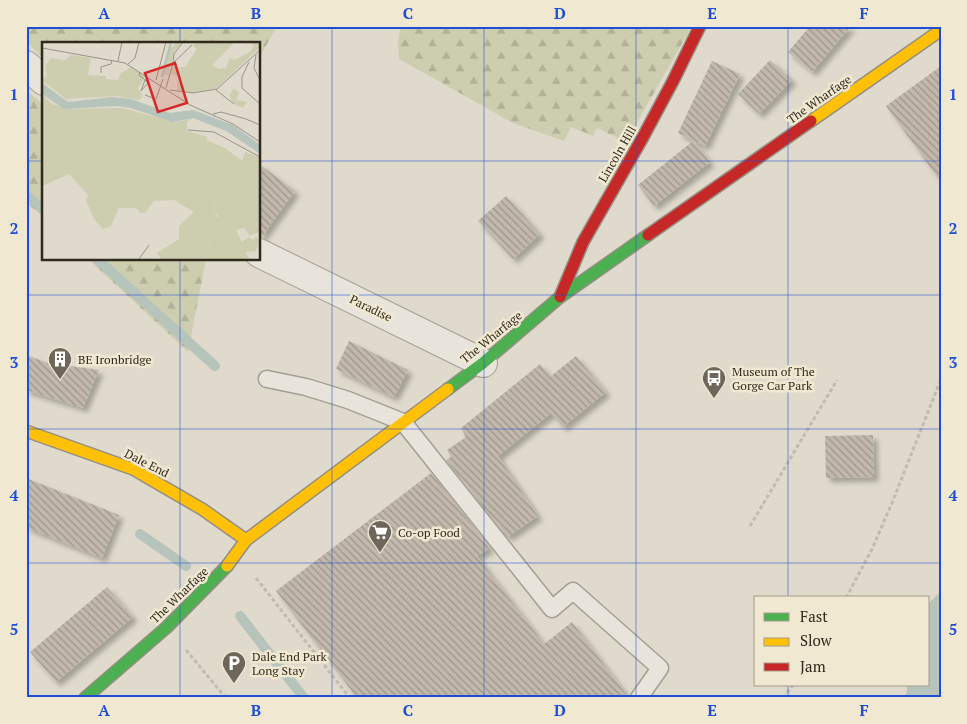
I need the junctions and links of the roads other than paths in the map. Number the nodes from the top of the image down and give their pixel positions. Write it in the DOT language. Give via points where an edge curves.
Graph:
graph roads {
  1 [pos="700,26"];
  2 [pos="941,30"];
  3 [pos="26,65"];
  4 [pos="42,79"];
  5 [pos="260,253"];
  6 [pos="560,297"];
  7 [pos="483,363"];
  8 [pos="268,379"];
  9 [pos="403,422"];
  10 [pos="26,430"];
  11 [pos="246,540"];
  12 [pos="85,698"];
  13 [pos="639,698"];
  1 -- 6 [label="street, Lincoln Hill" via="652,121 583,242"];
  2 -- 6 [label="street, The Wharfage"];
  3 -- 4 [label="street"];
  5 -- 7 [label="street, Paradise"];
  6 -- 7 [label="street, The Wharfage"];
  7 -- 9 [label="street, The Wharfage"];
  8 -- 9 [label="lane" via="348,400"];
  9 -- 11 [label="street, The Wharfage"];
  9 -- 13 [label="lane" via="552,609 573,591 660,668"];
  10 -- 11 [label="street, Dale End" via="133,469 202,509"];
  11 -- 12 [label="street, The Wharfage" via="225,570 167,627"];
}
